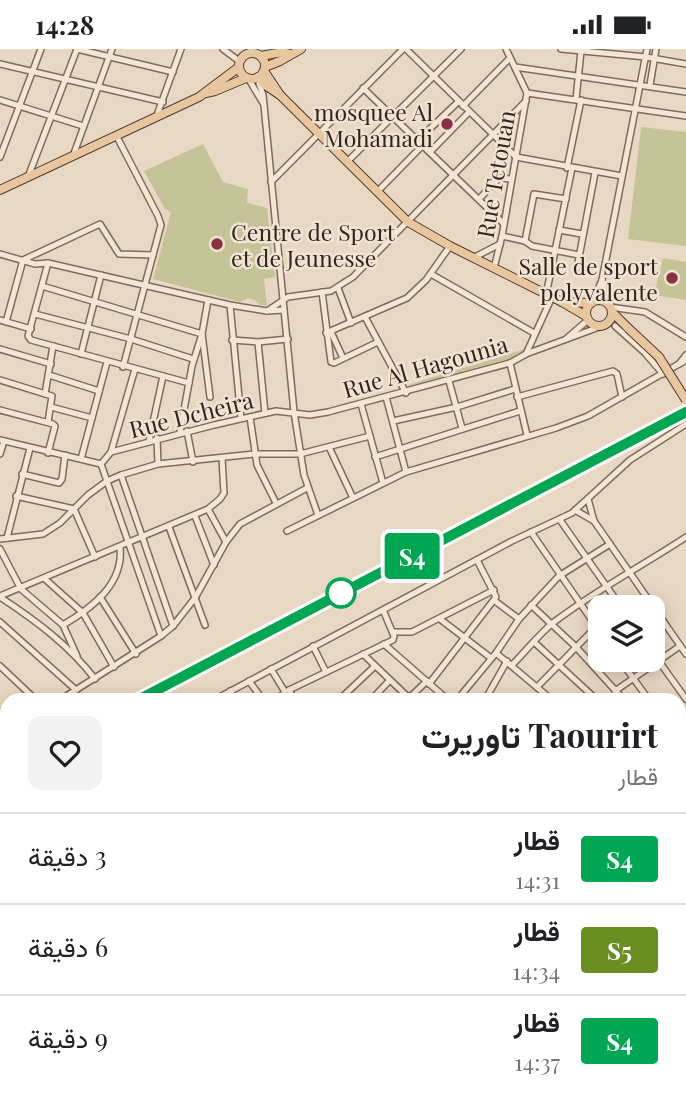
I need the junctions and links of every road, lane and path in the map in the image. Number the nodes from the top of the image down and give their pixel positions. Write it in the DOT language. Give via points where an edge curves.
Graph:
graph roads {
  1 [pos="40,49"];
  2 [pos="77,49"];
  3 [pos="112,49"];
  4 [pos="181,49"];
  5 [pos="223,49"];
  6 [pos="301,49"];
  7 [pos="404,49"];
  8 [pos="461,49"];
  9 [pos="506,49"];
  10 [pos="561,49"];
  11 [pos="571,49"];
  12 [pos="647,49"];
  13 [pos="656,49"];
  14 [pos="581,51"];
  15 [pos="283,52"];
  16 [pos="255,53"];
  17 [pos="646,57"];
  18 [pos="109,58"];
  19 [pos="510,58"];
  20 [pos="654,59"];
  21 [pos="0,64"];
  22 [pos="239,64"];
  23 [pos="686,64"];
  24 [pos="515,67"];
  25 [pos="32,72"];
  26 [pos="173,72"];
  27 [pos="256,75"];
  28 [pos="578,75"];
  29 [pos="433,77"];
  30 [pos="64,80"];
  31 [pos="640,83"];
  32 [pos="650,85"];
  33 [pos="97,88"];
  34 [pos="363,89"];
  35 [pos="686,92"];
  36 [pos="206,93"];
  37 [pos="527,93"];
  38 [pos="578,99"];
  39 [pos="0,100"];
  40 [pos="526,101"];
  41 [pos="163,102"];
  42 [pos="460,104"];
  43 [pos="19,106"];
  44 [pos="635,108"];
  45 [pos="469,112"];
  46 [pos="686,115"];
  47 [pos="51,116"];
  48 [pos="157,117"];
  49 [pos="393,117"];
  50 [pos="83,126"];
  51 [pos="116,135"];
  52 [pos="318,135"];
  53 [pos="493,135"];
  54 [pos="421,143"];
  55 [pos="430,152"];
  56 [pos="73,156"];
  57 [pos="0,157"];
  58 [pos="516,157"];
  59 [pos="348,162"];
  60 [pos="269,163"];
  61 [pos="284,167"];
  62 [pos="569,168"];
  63 [pos="595,173"];
  64 [pos="453,174"];
  65 [pos="622,176"];
  66 [pos="28,177"];
  67 [pos="511,179"];
  68 [pos="271,182"];
  69 [pos="0,190"];
  70 [pos="378,191"];
  71 [pos="479,199"];
  72 [pos="566,199"];
  73 [pos="408,222"];
  74 [pos="504,224"];
  75 [pos="559,230"];
  76 [pos="582,234"];
  77 [pos="502,236"];
  78 [pos="526,241"];
  79 [pos="500,244"];
  80 [pos="450,246"];
  81 [pos="556,250"];
  82 [pos="0,254"];
  83 [pos="153,254"];
  84 [pos="579,255"];
  85 [pos="473,258"];
  86 [pos="23,260"];
  87 [pos="48,263"];
  88 [pos="494,268"];
  89 [pos="577,268"];
  90 [pos="431,274"];
  91 [pos="101,275"];
  92 [pos="602,280"];
  93 [pos="144,285"];
  94 [pos="42,286"];
  95 [pos="338,288"];
  96 [pos="321,292"];
  97 [pos="549,296"];
  98 [pos="208,300"];
  99 [pos="94,301"];
  100 [pos="282,301"];
  101 [pos="562,302"];
  102 [pos="592,302"];
  103 [pos="230,305"];
  104 [pos="609,308"];
  105 [pos="284,310"];
  106 [pos="267,311"];
  107 [pos="35,314"];
  108 [pos="137,315"];
  109 [pos="365,317"];
  110 [pos="587,318"];
  111 [pos="3,321"];
  112 [pos="351,323"];
  113 [pos="608,325"];
  114 [pos="627,327"];
  115 [pos="88,328"];
  116 [pos="31,329"];
  117 [pos="328,332"];
  118 [pos="534,333"];
  119 [pos="202,334"];
  120 [pos="686,337"];
  121 [pos="131,339"];
  122 [pos="288,339"];
  123 [pos="232,340"];
  124 [pos="258,341"];
  125 [pos="564,341"];
  126 [pos="378,342"];
  127 [pos="53,346"];
  128 [pos="0,349"];
  129 [pos="81,354"];
  130 [pos="526,354"];
  131 [pos="343,358"];
  132 [pos="686,358"];
  133 [pos="107,362"];
  134 [pos="192,362"];
  135 [pos="510,363"];
  136 [pos="51,364"];
  137 [pos="207,364"];
  138 [pos="123,367"];
  139 [pos="135,369"];
  140 [pos="663,374"];
  141 [pos="49,375"];
  142 [pos="163,376"];
  143 [pos="0,380"];
  144 [pos="449,381"];
  145 [pos="189,383"];
  146 [pos="515,389"];
  147 [pos="99,391"];
  148 [pos="405,393"];
  149 [pos="45,394"];
  150 [pos="210,397"];
  151 [pos="386,397"];
  152 [pos="517,397"];
  153 [pos="622,397"];
  154 [pos="686,400"];
  155 [pos="361,404"];
  156 [pos="51,407"];
  157 [pos="457,407"];
  158 [pos="0,410"];
  159 [pos="520,411"];
  160 [pos="294,412"];
  161 [pos="265,413"];
  162 [pos="250,417"];
  163 [pos="92,418"];
  164 [pos="242,418"];
  165 [pos="393,421"];
  166 [pos="48,422"];
  167 [pos="686,424"];
  168 [pos="462,428"];
  169 [pos="184,432"];
  170 [pos="527,435"];
  171 [pos="370,436"];
  172 [pos="157,438"];
  173 [pos="2,440"];
  174 [pos="149,441"];
  175 [pos="330,447"];
  176 [pos="30,448"];
  177 [pos="400,449"];
  178 [pos="111,452"];
  179 [pos="48,453"];
  180 [pos="0,454"];
  181 [pos="254,454"];
  182 [pos="300,454"];
  183 [pos="65,455"];
  184 [pos="375,457"];
  185 [pos="222,458"];
  186 [pos="82,459"];
  187 [pos="193,462"];
  188 [pos="101,464"];
  189 [pos="158,464"];
  190 [pos="406,472"];
  191 [pos="22,474"];
  192 [pos="121,475"];
  193 [pos="107,481"];
  194 [pos="383,483"];
  195 [pos="307,488"];
  196 [pos="16,496"];
  197 [pos="354,498"];
  198 [pos="588,499"];
  199 [pos="276,503"];
  200 [pos="75,509"];
  201 [pos="208,509"];
  202 [pos="575,510"];
  203 [pos="318,515"];
  204 [pos="195,516"];
  205 [pos="560,520"];
  206 [pos="594,520"];
  207 [pos="240,524"];
  208 [pos="169,527"];
  209 [pos="287,531"];
  210 [pos="221,532"];
  211 [pos="531,532"];
  212 [pos="686,537"];
  213 [pos="4,538"];
  214 [pos="142,538"];
  215 [pos="226,542"];
  216 [pos="682,542"];
  217 [pos="127,544"];
  218 [pos="610,544"];
  219 [pos="120,547"];
  220 [pos="0,549"];
  221 [pos="95,557"];
  222 [pos="586,559"];
  223 [pos="477,560"];
  224 [pos="214,566"];
  225 [pos="629,572"];
  226 [pos="559,576"];
  227 [pos="45,579"];
  228 [pos="605,586"];
  229 [pos="21,589"];
  230 [pos="494,590"];
  231 [pos="612,595"];
  232 [pos="0,596"];
  233 [pos="100,597"];
  234 [pos="195,598"];
  235 [pos="495,601"];
  236 [pos="580,604"];
  237 [pos="531,605"];
  238 [pos="383,610"];
  239 [pos="83,614"];
  240 [pos="588,616"];
  241 [pos="440,619"];
  242 [pos="519,619"];
  243 [pos="1,624"];
  244 [pos="552,624"];
  245 [pos="63,625"];
  246 [pos="205,625"];
  247 [pos="173,626"];
  248 [pos="393,632"];
  249 [pos="161,636"];
  250 [pos="588,638"];
  251 [pos="465,639"];
  252 [pos="534,642"];
  253 [pos="384,644"];
  254 [pos="313,646"];
  255 [pos="680,646"];
  256 [pos="576,647"];
  257 [pos="136,654"];
  258 [pos="686,654"];
  259 [pos="363,655"];
  260 [pos="493,655"];
  261 [pos="77,656"];
  262 [pos="665,656"];
  263 [pos="510,663"];
  264 [pos="558,665"];
  265 [pos="0,666"];
  266 [pos="375,666"];
  267 [pos="114,667"];
  268 [pos="271,669"];
  269 [pos="665,670"];
  270 [pos="326,672"];
  271 [pos="629,672"];
  272 [pos="641,672"];
  273 [pos="94,678"];
  274 [pos="633,678"];
  275 [pos="390,680"];
  276 [pos="249,681"];
  277 [pos="428,682"];
  278 [pos="537,687"];
  279 [pos="76,690"];
  280 [pos="230,691"];
  281 [pos="287,691"];
  282 [pos="617,692"];
  283 [pos="29,693"];
  284 [pos="71,693"];
  285 [pos="226,693"];
  286 [pos="258,693"];
  287 [pos="284,693"];
  288 [pos="346,693"];
  289 [pos="377,693"];
  290 [pos="402,693"];
  291 [pos="415,693"];
  292 [pos="440,693"];
  293 [pos="463,693"];
  294 [pos="490,693"];
  295 [pos="541,693"];
  296 [pos="589,693"];
  297 [pos="644,693"];
  298 [pos="682,693"];
  1 -- 25 [label="street"];
  2 -- 18 [label="street"];
  2 -- 30 [label="street"];
  3 -- 18 [label="street"];
  4 -- 26 [label="street"];
  5 -- 22 [label="street"];
  6 -- 15 [label="main road"];
  7 -- 29 [label="street"];
  7 -- 34 [label="street"];
  8 -- 29 [label="street"];
  9 -- 19 [label="street, Rue Tetouan"];
  10 -- 11 [label="street"];
  11 -- 14 [label="street"];
  12 -- 17 [label="street"];
  13 -- 20 [label="street"];
  14 -- 17 [label="street"];
  14 -- 28 [label="street"];
  15 -- 16 [label="main road"];
  15 -- 27 [label="main road"];
  16 -- 22 [label="main road" via="248,53"];
  16 -- 27 [label="main road"];
  17 -- 20 [label="street"];
  17 -- 31 [label="street"];
  18 -- 26 [label="street"];
  18 -- 33 [label="street"];
  19 -- 24 [label="street, Rue Tetouan"];
  19 -- 42 [label="street"];
  20 -- 23 [label="street"];
  20 -- 32 [label="street"];
  21 -- 25 [label="street"];
  22 -- 27 [label="main road"];
  22 -- 36 [label="main road"];
  24 -- 28 [label="street"];
  24 -- 37 [label="street, Rue Tetouan"];
  25 -- 30 [label="street"];
  25 -- 43 [label="street"];
  26 -- 41 [label="street"];
  27 -- 36 [label="main road"];
  27 -- 52 [label="main road"];
  27 -- 60 [label="street"];
  28 -- 31 [label="street"];
  28 -- 38 [label="street"];
  29 -- 42 [label="street"];
  29 -- 49 [label="street"];
  30 -- 33 [label="street"];
  30 -- 47 [label="street"];
  31 -- 32 [label="street"];
  31 -- 44 [label="street"];
  32 -- 35 [label="street"];
  33 -- 41 [label="street"];
  33 -- 50 [label="street"];
  34 -- 49 [label="street"];
  34 -- 52 [label="street"];
  36 -- 48 [label="main road"];
  37 -- 38 [label="street"];
  37 -- 40 [label="street, Rue Tetouan"];
  38 -- 44 [label="street"];
  38 -- 62 [label="street"];
  39 -- 43 [label="street"];
  40 -- 53 [label="street"];
  40 -- 58 [label="street, Rue Tetouan"];
  41 -- 48 [label="street"];
  42 -- 45 [label="street"];
  42 -- 54 [label="street"];
  43 -- 47 [label="street"];
  43 -- 57 [label="street"];
  44 -- 46 [label="street"];
  44 -- 65 [label="street"];
  45 -- 53 [label="street"];
  45 -- 55 [label="street"];
  47 -- 50 [label="street"];
  47 -- 66 [label="street"];
  48 -- 51 [label="main road"];
  49 -- 54 [label="street"];
  49 -- 59 [label="street"];
  50 -- 56 [label="street"];
  51 -- 56 [label="main road"];
  51 -- 83 [label="street" via="160,220"];
  52 -- 59 [label="main road"];
  52 -- 61 [label="street"];
  53 -- 58 [label="street"];
  53 -- 64 [label="street"];
  54 -- 55 [label="street"];
  54 -- 70 [label="street"];
  55 -- 64 [label="street"];
  56 -- 66 [label="main road"];
  58 -- 62 [label="street"];
  58 -- 67 [label="street, Rue Tetouan"];
  59 -- 70 [label="main road"];
  60 -- 61 [label="street"];
  60 -- 68 [label="street"];
  61 -- 68 [label="street"];
  62 -- 63 [label="street"];
  62 -- 72 [label="street"];
  63 -- 65 [label="street"];
  63 -- 76 [label="street"];
  64 -- 71 [label="street"];
  64 -- 73 [label="street"];
  65 -- 92 [label="street"];
  66 -- 69 [label="main road"];
  67 -- 71 [label="street" via="499,178"];
  67 -- 74 [label="street, Rue Tetouan"];
  68 -- 100 [label="street"];
  70 -- 73 [label="main road"];
  71 -- 74 [label="street"];
  72 -- 75 [label="street"];
  72 -- 78 [label="street" via="534,194"];
  73 -- 80 [label="main road"];
  73 -- 95 [label="street"];
  74 -- 77 [label="street, Rue Tetouan"];
  75 -- 76 [label="street"];
  75 -- 81 [label="street"];
  76 -- 84 [label="street"];
  77 -- 78 [label="street"];
  77 -- 79 [label="street, Rue Tetouan"];
  78 -- 81 [label="street"];
  79 -- 85 [label="street"];
  79 -- 88 [label="street, Rue Tetouan"];
  80 -- 85 [label="main road"];
  80 -- 90 [label="street"];
  81 -- 84 [label="street"];
  81 -- 97 [label="street"];
  82 -- 86 [label="street"];
  83 -- 86 [label="street" via="116,252 101,224"];
  83 -- 93 [label="street"];
  84 -- 89 [label="street"];
  85 -- 88 [label="main road"];
  86 -- 87 [label="street"];
  86 -- 111 [label="street"];
  87 -- 91 [label="street"];
  87 -- 94 [label="street"];
  88 -- 97 [label="main road"];
  90 -- 109 [label="street" via="407,297"];
  90 -- 118 [label="street"];
  91 -- 93 [label="street"];
  91 -- 99 [label="street"];
  92 -- 102 [label="street"];
  92 -- 104 [label="street"];
  93 -- 98 [label="street"];
  93 -- 108 [label="street"];
  94 -- 99 [label="street"];
  94 -- 107 [label="street"];
  95 -- 96 [label="street"];
  95 -- 112 [label="street"];
  96 -- 100 [label="street"];
  96 -- 117 [label="street"];
  97 -- 101 [label="main road"];
  97 -- 118 [label="street"];
  98 -- 103 [label="street"];
  98 -- 119 [label="street"];
  99 -- 108 [label="street"];
  99 -- 115 [label="street"];
  100 -- 105 [label="street"];
  100 -- 106 [label="street"];
  101 -- 102 [label="main road"];
  101 -- 110 [label="main road"];
  102 -- 104 [label="main road" via="600,301"];
  102 -- 110 [label="main road"];
  103 -- 106 [label="street"];
  103 -- 123 [label="street"];
  104 -- 113 [label="main road"];
  104 -- 114 [label="main road"];
  104 -- 120 [label="street" via="645,312"];
  105 -- 106 [label="street"];
  105 -- 122 [label="street"];
  107 -- 115 [label="street"];
  107 -- 116 [label="street"];
  108 -- 119 [label="street"];
  108 -- 121 [label="street"];
  109 -- 112 [label="street"];
  109 -- 126 [label="street"];
  110 -- 113 [label="main road" via="594,325"];
  110 -- 125 [label="street"];
  111 -- 116 [label="street"];
  112 -- 117 [label="street"];
  113 -- 114 [label="main road"];
  113 -- 125 [label="street, Rue Al Hagounia"];
  113 -- 140 [label="street" via="645,353"];
  114 -- 154 [label="main road, bridge" via="659,357"];
  115 -- 121 [label="street"];
  115 -- 129 [label="street"];
  116 -- 127 [label="street" via="31,340"];
  117 -- 131 [label="street"];
  117 -- 131 [label="street" via="330,360 334,363"];
  118 -- 130 [label="street"];
  119 -- 134 [label="street"];
  119 -- 137 [label="street"];
  121 -- 134 [label="street"];
  121 -- 138 [label="street"];
  122 -- 124 [label="street"];
  122 -- 160 [label="street"];
  123 -- 124 [label="street"];
  123 -- 164 [label="street"];
  124 -- 161 [label="street"];
  125 -- 130 [label="street, Rue Al Hagounia"];
  126 -- 131 [label="street"];
  126 -- 148 [label="street"];
  127 -- 129 [label="street"];
  127 -- 136 [label="street"];
  128 -- 136 [label="street"];
  129 -- 133 [label="street"];
  130 -- 135 [label="street, Rue Al Hagounia"];
  132 -- 140 [label="street"];
  133 -- 138 [label="street"];
  133 -- 147 [label="street"];
  134 -- 137 [label="street"];
  134 -- 145 [label="street"];
  135 -- 144 [label="street, Rue Al Hagounia"];
  135 -- 146 [label="street"];
  136 -- 141 [label="street"];
  137 -- 150 [label="street"];
  138 -- 139 [label="street"];
  139 -- 142 [label="street"];
  139 -- 178 [label="street"];
  140 -- 153 [label="street"];
  141 -- 147 [label="street"];
  141 -- 149 [label="street"];
  142 -- 145 [label="street"];
  142 -- 174 [label="street"];
  143 -- 149 [label="street"];
  144 -- 148 [label="street, Rue Al Hagounia"];
  144 -- 157 [label="street"];
  145 -- 169 [label="street"];
  146 -- 152 [label="street"];
  146 -- 157 [label="street"];
  147 -- 163 [label="street"];
  148 -- 151 [label="street, Rue Al Hagounia"];
  149 -- 156 [label="street" via="53,397"];
  151 -- 155 [label="street, Rue Al Hagounia"];
  151 -- 165 [label="street"];
  152 -- 153 [label="street" via="613,371"];
  152 -- 159 [label="street"];
  153 -- 170 [label="street" via="576,421"];
  155 -- 160 [label="street, Rue Al Hagounia" via="318,414"];
  155 -- 171 [label="street"];
  156 -- 163 [label="street"];
  156 -- 166 [label="street"];
  157 -- 165 [label="street"];
  157 -- 168 [label="street"];
  158 -- 166 [label="street"];
  159 -- 168 [label="street"];
  159 -- 170 [label="street"];
  160 -- 161 [label="street, Rue Dcheira"];
  160 -- 182 [label="street"];
  161 -- 162 [label="street, Rue Dcheira"];
  162 -- 164 [label="street, Rue Dcheira"];
  162 -- 181 [label="street"];
  163 -- 186 [label="street"];
  164 -- 169 [label="street, Rue Dcheira"];
  165 -- 177 [label="street"];
  166 -- 179 [label="street" via="55,426"];
  167 -- 198 [label="street" via="630,460"];
  168 -- 177 [label="street"];
  169 -- 172 [label="street, Rue Dcheira"];
  169 -- 187 [label="street"];
  170 -- 190 [label="street"];
  171 -- 175 [label="street"];
  171 -- 184 [label="street"];
  172 -- 174 [label="street, Rue Dcheira"];
  172 -- 189 [label="street"];
  173 -- 176 [label="street"];
  173 -- 180 [label="street"];
  174 -- 178 [label="street, Rue Dcheira"];
  175 -- 182 [label="street"];
  175 -- 197 [label="street"];
  176 -- 179 [label="street"];
  176 -- 191 [label="street"];
  177 -- 184 [label="street"];
  177 -- 190 [label="street"];
  178 -- 188 [label="street, Rue Dcheira"];
  179 -- 183 [label="street"];
  181 -- 182 [label="street"];
  181 -- 185 [label="street"];
  181 -- 199 [label="street"];
  182 -- 195 [label="street"];
  183 -- 186 [label="street"];
  183 -- 191 [label="street" via="59,483"];
  184 -- 194 [label="street"];
  185 -- 187 [label="street"];
  185 -- 201 [label="street" via="223,493"];
  186 -- 188 [label="street"];
  187 -- 189 [label="street"];
  188 -- 193 [label="street"];
  189 -- 192 [label="street"];
  190 -- 194 [label="street"];
  191 -- 196 [label="street"];
  192 -- 193 [label="street"];
  192 -- 214 [label="street"];
  193 -- 200 [label="street"];
  193 -- 217 [label="street"];
  194 -- 197 [label="street"];
  195 -- 199 [label="street"];
  195 -- 203 [label="street"];
  196 -- 200 [label="street"];
  196 -- 213 [label="street"];
  197 -- 203 [label="street"];
  198 -- 202 [label="street"];
  198 -- 206 [label="street"];
  199 -- 207 [label="street"];
  200 -- 213 [label="street" via="43,534"];
  200 -- 221 [label="street"];
  201 -- 204 [label="street"];
  201 -- 210 [label="street"];
  202 -- 205 [label="street"];
  202 -- 206 [label="street"];
  203 -- 209 [label="street"];
  204 -- 208 [label="street"];
  204 -- 224 [label="street"];
  205 -- 211 [label="street"];
  205 -- 222 [label="street"];
  206 -- 218 [label="street"];
  207 -- 210 [label="street"];
  207 -- 215 [label="street"];
  208 -- 214 [label="street"];
  208 -- 234 [label="street"];
  210 -- 215 [label="street"];
  211 -- 223 [label="street"];
  211 -- 226 [label="street"];
  212 -- 216 [label="street"];
  214 -- 217 [label="street"];
  214 -- 247 [label="street"];
  215 -- 224 [label="street"];
  216 -- 225 [label="street"];
  217 -- 219 [label="street"];
  217 -- 249 [label="street"];
  218 -- 222 [label="street"];
  218 -- 225 [label="street"];
  219 -- 221 [label="street"];
  219 -- 233 [label="street" via="120,566"];
  220 -- 229 [label="street"];
  221 -- 227 [label="street"];
  222 -- 226 [label="street"];
  222 -- 228 [label="street"];
  223 -- 230 [label="street"];
  223 -- 238 [label="street"];
  224 -- 234 [label="street"];
  225 -- 228 [label="street"];
  225 -- 255 [label="street"];
  226 -- 236 [label="street"];
  226 -- 237 [label="street"];
  227 -- 229 [label="street"];
  227 -- 239 [label="street"];
  228 -- 231 [label="street"];
  228 -- 236 [label="street"];
  229 -- 232 [label="street"];
  229 -- 245 [label="street"];
  230 -- 235 [label="street"];
  230 -- 241 [label="street"];
  232 -- 261 [label="street"];
  233 -- 239 [label="street"];
  233 -- 257 [label="street"];
  234 -- 246 [label="street"];
  234 -- 247 [label="street"];
  235 -- 242 [label="street"];
  235 -- 251 [label="street"];
  236 -- 240 [label="street"];
  236 -- 244 [label="street"];
  237 -- 242 [label="street"];
  237 -- 244 [label="street"];
  238 -- 248 [label="street"];
  238 -- 254 [label="street"];
  239 -- 245 [label="street"];
  239 -- 267 [label="street"];
  241 -- 248 [label="street" via="412,632"];
  241 -- 251 [label="street"];
  242 -- 260 [label="street"];
  243 -- 279 [label="street"];
  244 -- 252 [label="street"];
  244 -- 256 [label="street"];
  245 -- 261 [label="street"];
  247 -- 249 [label="street"];
  248 -- 253 [label="street" via="393,640"];
  249 -- 257 [label="street"];
  250 -- 256 [label="street"];
  251 -- 260 [label="street"];
  251 -- 277 [label="street"];
  252 -- 263 [label="street"];
  252 -- 264 [label="street"];
  253 -- 259 [label="street"];
  253 -- 277 [label="street"];
  254 -- 268 [label="street"];
  254 -- 270 [label="street"];
  255 -- 258 [label="street"];
  255 -- 262 [label="street"];
  256 -- 264 [label="street"];
  256 -- 282 [label="street"];
  257 -- 267 [label="street"];
  259 -- 266 [label="street"];
  259 -- 270 [label="street"];
  260 -- 263 [label="street"];
  260 -- 293 [label="street"];
  261 -- 273 [label="street"];
  263 -- 278 [label="street"];
  263 -- 294 [label="street"];
  264 -- 278 [label="street"];
  264 -- 296 [label="street"];
  265 -- 283 [label="street"];
  266 -- 275 [label="street"];
  266 -- 288 [label="street"];
  267 -- 273 [label="street"];
  268 -- 276 [label="street"];
  268 -- 281 [label="street"];
  269 -- 298 [label="street"];
  270 -- 281 [label="street"];
  271 -- 274 [label="street"];
  272 -- 274 [label="street"];
  273 -- 279 [label="street"];
  274 -- 282 [label="street"];
  274 -- 297 [label="street"];
  275 -- 289 [label="street"];
  275 -- 290 [label="street"];
  276 -- 280 [label="street"];
  276 -- 286 [label="street"];
  277 -- 291 [label="street"];
  277 -- 292 [label="street"];
  278 -- 295 [label="street"];
  279 -- 284 [label="street"];
  280 -- 285 [label="street"];
  281 -- 287 [label="street"];
}
